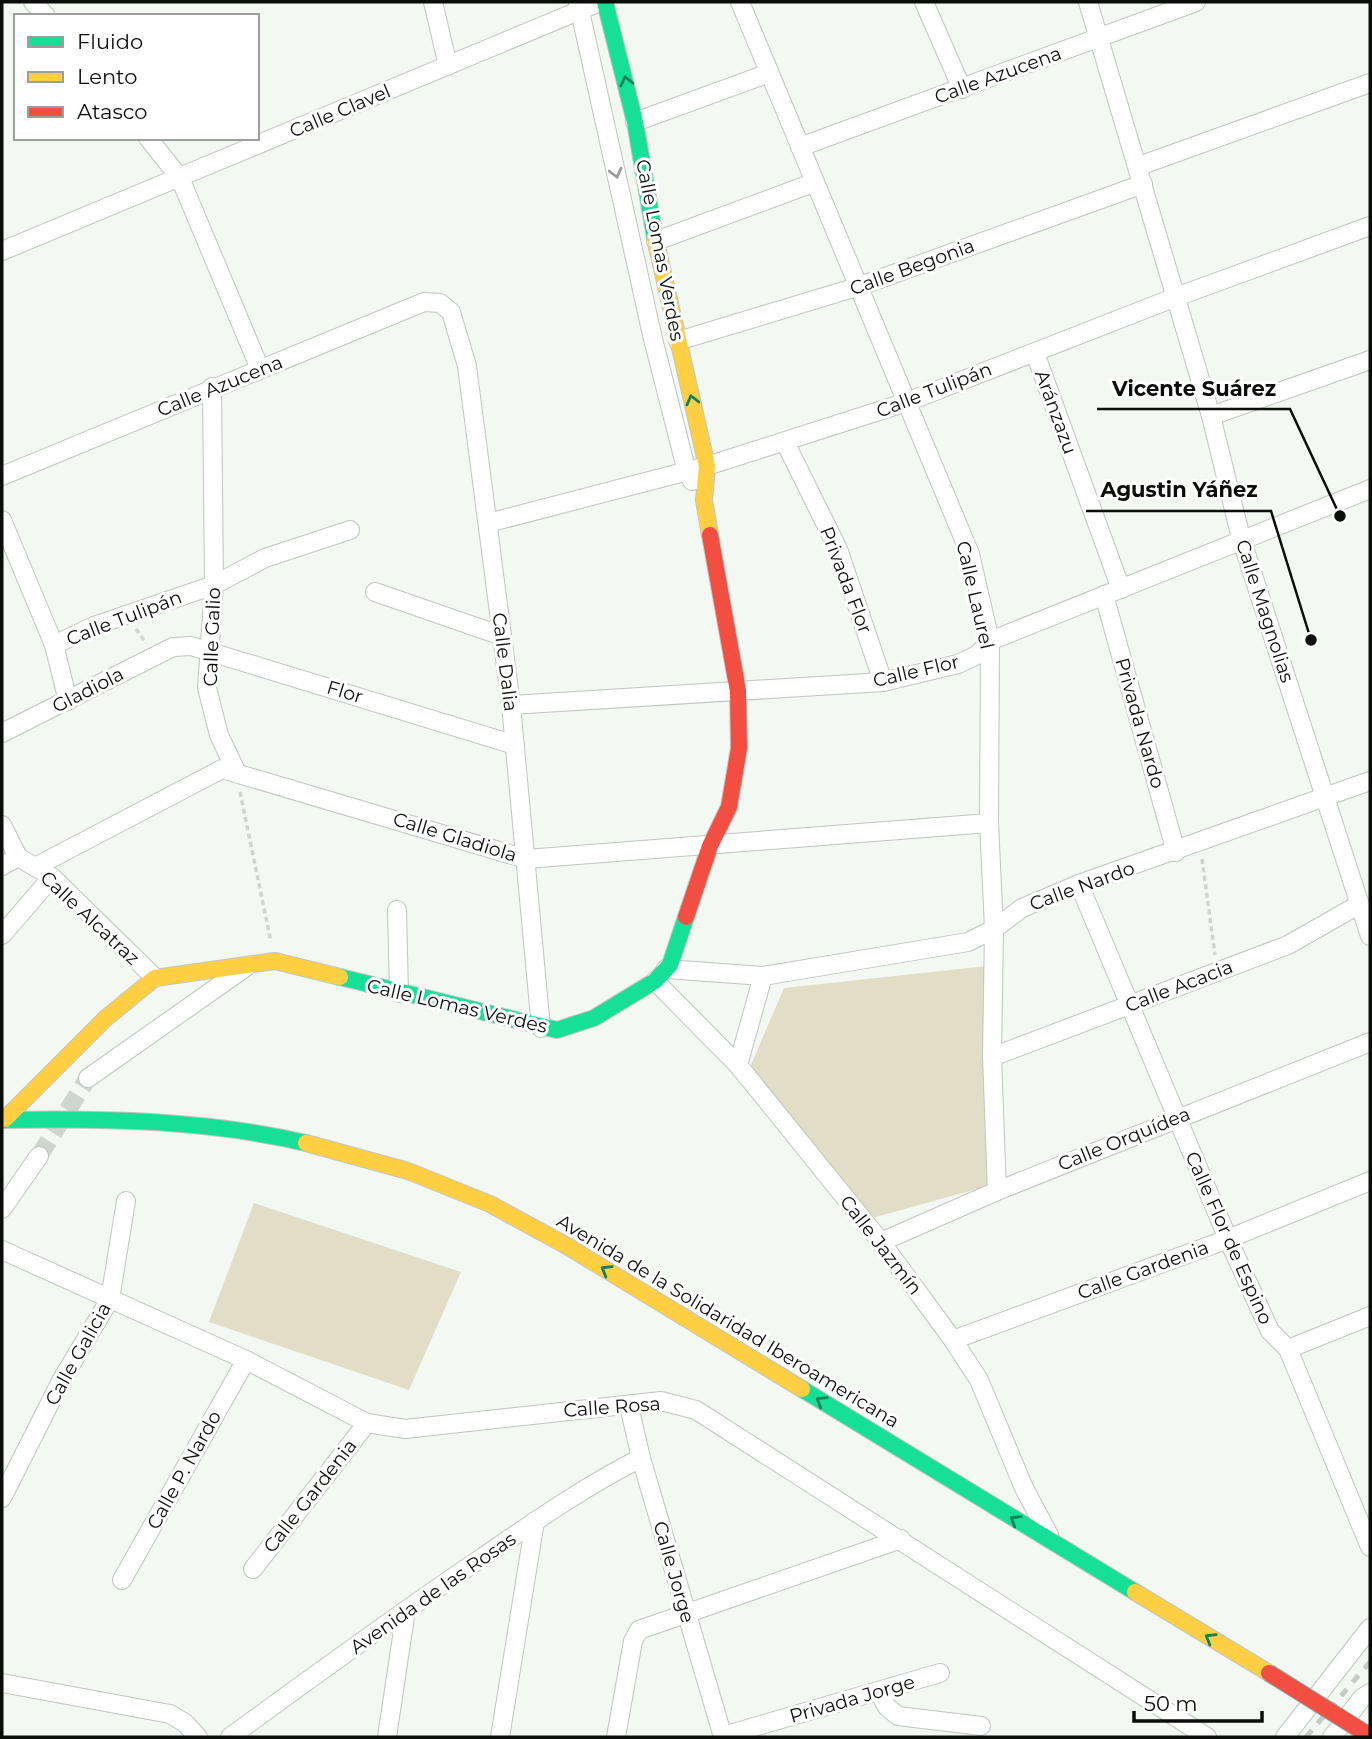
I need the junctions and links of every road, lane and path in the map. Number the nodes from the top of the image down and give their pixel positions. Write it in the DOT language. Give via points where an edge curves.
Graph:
graph roads {
  1 [pos="433,2"];
  2 [pos="602,2"];
  3 [pos="740,2"];
  4 [pos="924,2"];
  5 [pos="1088,2"];
  6 [pos="1196,2"];
  7 [pos="579,6"];
  8 [pos="1101,37"];
  9 [pos="447,66"];
  10 [pos="768,72"];
  11 [pos="1370,83"];
  12 [pos="962,89"];
  13 [pos="635,122"];
  14 [pos="150,140"];
  15 [pos="800,147"];
  16 [pos="1141,175"];
  17 [pos="180,178"];
  18 [pos="813,183"];
  19 [pos="1370,226"];
  20 [pos="656,241"];
  21 [pos="2,251"];
  22 [pos="860,286"];
  23 [pos="1176,297"];
  24 [pos="440,303"];
  25 [pos="678,341"];
  26 [pos="1035,353"];
  27 [pos="1370,360"];
  28 [pos="260,369"];
  29 [pos="212,387"];
  30 [pos="907,402"];
  31 [pos="1211,416"];
  32 [pos="785,442"];
  33 [pos="707,466"];
  34 [pos="687,472"];
  35 [pos="2,476"];
  36 [pos="1370,489"];
  37 [pos="704,500"];
  38 [pos="2,520"];
  39 [pos="488,523"];
  40 [pos="350,530"];
  41 [pos="1241,538"];
  42 [pos="214,585"];
  43 [pos="375,592"];
  44 [pos="1112,592"];
  45 [pos="127,615"];
  46 [pos="502,636"];
  47 [pos="990,642"];
  48 [pos="54,645"];
  49 [pos="173,647"];
  50 [pos="208,650"];
  51 [pos="156,655"];
  52 [pos="883,682"];
  53 [pos="738,691"];
  54 [pos="68,701"];
  55 [pos="511,705"];
  56 [pos="2,733"];
  57 [pos="515,745"];
  58 [pos="236,771"];
  59 [pos="1370,781"];
  60 [pos="1324,800"];
  61 [pos="989,823"];
  62 [pos="2,825"];
  63 [pos="1199,843"];
  64 [pos="710,846"];
  65 [pos="1176,852"];
  66 [pos="18,857"];
  67 [pos="526,859"];
  68 [pos="2,866"];
  69 [pos="35,867"];
  70 [pos="52,877"];
  71 [pos="1079,884"];
  72 [pos="1360,904"];
  73 [pos="397,910"];
  74 [pos="994,929"];
  75 [pos="2,935"];
  76 [pos="1370,936"];
  77 [pos="275,961"];
  78 [pos="252,963"];
  79 [pos="1217,970"];
  80 [pos="660,975"];
  81 [pos="763,976"];
  82 [pos="155,978"];
  83 [pos="399,993"];
  84 [pos="1132,1005"];
  85 [pos="541,1028"];
  86 [pos="1370,1042"];
  87 [pos="992,1057"];
  88 [pos="738,1065"];
  89 [pos="88,1078"];
  90 [pos="1176,1118"];
  91 [pos="3,1120"];
  92 [pos="39,1157"];
  93 [pos="1370,1181"];
  94 [pos="997,1191"];
  95 [pos="126,1201"];
  96 [pos="2,1209"];
  97 [pos="1228,1239"];
  98 [pos="881,1242"];
  99 [pos="2,1250"];
  100 [pos="110,1299"];
  101 [pos="1370,1316"];
  102 [pos="953,1340"];
  103 [pos="1288,1349"];
  104 [pos="246,1360"];
  105 [pos="629,1406"];
  106 [pos="367,1423"];
  107 [pos="641,1458"];
  108 [pos="2,1498"];
  109 [pos="535,1521"];
  110 [pos="901,1539"];
  111 [pos="1054,1545"];
  112 [pos="1370,1547"];
  113 [pos="253,1569"];
  114 [pos="122,1580"];
  115 [pos="406,1610"];
  116 [pos="686,1614"];
  117 [pos="1370,1628"];
  118 [pos="940,1673"];
  119 [pos="1370,1680"];
  120 [pos="2,1683"];
  121 [pos="879,1692"];
  122 [pos="1366,1695"];
  123 [pos="981,1726"];
  124 [pos="1370,1736"];
  125 [pos="198,1737"];
  126 [pos="230,1737"];
  127 [pos="387,1737"];
  128 [pos="500,1737"];
  129 [pos="616,1737"];
  130 [pos="723,1737"];
  131 [pos="1207,1737"];
  132 [pos="1285,1737"];
  133 [pos="1332,1737"];
  1 -- 9 [label="street"];
  2 -- 7 [label="street, Calle Clavel"];
  13 -- 2 [label="main road, Calle Lomas Verdes, one-way"];
  3 -- 10 [label="street, Calle Laurel"];
  4 -- 12 [label="street"];
  5 -- 8 [label="street, Calle Magnolias"];
  6 -- 8 [label="street, Calle Azucena"];
  7 -- 9 [label="street, Calle Clavel"];
  7 -- 34 [label="street, Calle Lomas Verdes, one-way"];
  8 -- 12 [label="street, Calle Azucena"];
  8 -- 16 [label="street, Calle Magnolias"];
  9 -- 17 [label="street, Calle Clavel"];
  10 -- 13 [label="street"];
  10 -- 15 [label="street, Calle Laurel"];
  11 -- 16 [label="street, Calle Begonia"];
  12 -- 15 [label="street, Calle Azucena"];
  13 -- 20 [label="main road, Calle Lomas Verdes"];
  14 -- 17 [label="street"];
  15 -- 18 [label="street, Calle Laurel"];
  16 -- 22 [label="street, Calle Begonia"];
  16 -- 23 [label="street, Calle Magnolias"];
  17 -- 21 [label="street, Calle Clavel"];
  17 -- 28 [label="street"];
  18 -- 20 [label="street"];
  18 -- 22 [label="street, Calle Laurel"];
  19 -- 23 [label="street, Calle Tulipán"];
  20 -- 25 [label="main road, Calle Lomas Verdes"];
  22 -- 25 [label="street, Calle Begonia"];
  22 -- 30 [label="street, Calle Laurel"];
  23 -- 26 [label="street, Calle Tulipán"];
  23 -- 31 [label="street, Calle Magnolias"];
  24 -- 28 [label="street, Calle Azucena" via="424,302"];
  24 -- 39 [label="street, Calle Dalia" via="451,312 467,366"];
  33 -- 25 [label="main road, Calle Lomas Verdes, one-way"];
  26 -- 30 [label="street, Calle Tulipán"];
  26 -- 44 [label="street, Aránzazu"];
  27 -- 31 [label="street"];
  28 -- 29 [label="street, Calle Azucena"];
  29 -- 35 [label="street, Calle Azucena"];
  29 -- 42 [label="street, Calle Galio"];
  30 -- 32 [label="street, Calle Tulipán"];
  30 -- 47 [label="street, Calle Laurel" via="970,554"];
  31 -- 41 [label="street, Calle Magnolias"];
  32 -- 33 [label="street, Calle Tulipán"];
  32 -- 52 [label="street, Privada Flor" via="838,549"];
  33 -- 34 [label="street, Calle Tulipán"];
  33 -- 37 [label="main road, Calle Lomas Verdes"];
  34 -- 37 [label="street, Calle Lomas Verdes"];
  34 -- 39 [label="street, Calle Tulipán"];
  36 -- 41 [label="street, Calle Flor"];
  37 -- 53 [label="main road, Calle Lomas Verdes"];
  38 -- 48 [label="street"];
  39 -- 46 [label="street, Calle Dalia"];
  40 -- 42 [label="street, Calle Tulipán" via="265,558"];
  41 -- 44 [label="street, Calle Flor"];
  41 -- 60 [label="street, Calle Magnolias"];
  42 -- 45 [label="street, Calle Tulipán"];
  42 -- 50 [label="street, Calle Galio"];
  43 -- 46 [label="street"];
  44 -- 47 [label="street, Calle Flor"];
  44 -- 65 [label="street, Privada Nardo"];
  45 -- 48 [label="street, Calle Tulipán"];
  45 -- 51 [label="path"];
  46 -- 55 [label="street, Calle Dalia"];
  47 -- 52 [label="street, Calle Flor" via="958,664"];
  47 -- 61 [label="street, Calle Laurel"];
  48 -- 54 [label="street"];
  49 -- 50 [label="street, Flor"];
  49 -- 51 [label="street, Gladiola"];
  50 -- 57 [label="street, Flor"];
  50 -- 58 [label="street, Calle Galio" via="207,688 219,735"];
  51 -- 54 [label="street, Gladiola"];
  52 -- 53 [label="street, Calle Flor"];
  53 -- 55 [label="street, Calle Flor"];
  53 -- 64 [label="main road, Calle Lomas Verdes" via="739,748 729,807"];
  54 -- 56 [label="street, Gladiola"];
  55 -- 57 [label="street, Calle Dalia"];
  57 -- 67 [label="street, Calle Dalia"];
  58 -- 67 [label="street, Calle Gladiola"];
  58 -- 69 [label="street, Calle Gladiola" via="222,769 206,776"];
  58 -- 77 [label="path"];
  59 -- 60 [label="street, Calle Nardo"];
  60 -- 63 [label="street, Calle Nardo"];
  60 -- 72 [label="street, Calle Magnolias"];
  61 -- 64 [label="street, Calle Gladiola"];
  61 -- 74 [label="street, Calle Laurel"];
  62 -- 66 [label="street"];
  63 -- 65 [label="street, Calle Nardo"];
  63 -- 79 [label="path"];
  64 -- 67 [label="street, Calle Gladiola"];
  64 -- 80 [label="main road, Calle Lomas Verdes" via="677,947"];
  65 -- 71 [label="street, Calle Nardo"];
  66 -- 68 [label="street"];
  66 -- 69 [label="street, Calle Alcatraz"];
  67 -- 85 [label="street, Calle Dalia"];
  69 -- 70 [label="street, Calle Alcatraz"];
  70 -- 75 [label="street"];
  70 -- 82 [label="street, Calle Alcatraz"];
  71 -- 74 [label="street, Calle Nardo" via="1021,908"];
  71 -- 84 [label="street, Calle Flor de Espino"];
  72 -- 76 [label="street, Calle Magnolias"];
  72 -- 79 [label="street, Calle Acacia" via="1288,945"];
  73 -- 83 [label="street"];
  74 -- 81 [label="street, Calle Nardo" via="968,942"];
  74 -- 87 [label="street, Calle Laurel"];
  77 -- 78 [label="main road, Calle Lomas Verdes"];
  77 -- 83 [label="main road, Calle Lomas Verdes"];
  78 -- 82 [label="main road, Calle Lomas Verdes"];
  78 -- 89 [label="street"];
  79 -- 84 [label="street, Calle Acacia"];
  80 -- 81 [label="street, Calle Nardo"];
  80 -- 85 [label="main road, Calle Lomas Verdes" via="576,1026"];
  80 -- 88 [label="street, Calle Jazmín"];
  81 -- 88 [label="street"];
  82 -- 91 [label="main road" via="106,1018"];
  83 -- 85 [label="main road, Calle Lomas Verdes"];
  84 -- 87 [label="street, Calle Acacia"];
  84 -- 90 [label="street, Calle Flor de Espino"];
  86 -- 90 [label="street, Calle Orquídea"];
  87 -- 94 [label="street, Calle Laurel"];
  88 -- 98 [label="street, Calle Jazmín"];
  90 -- 94 [label="street, Calle Orquídea"];
  90 -- 97 [label="street, Calle Flor de Espino"];
  111 -- 91 [label="main road, Avenida de la Solidaridad Iberoamericana, one-way" via="600,1265 466,1193 389,1165 270,1133 125,1119"];
  92 -- 96 [label="street"];
  93 -- 97 [label="street, Calle Gardenia"];
  94 -- 98 [label="street, Calle Orquídea"];
  95 -- 100 [label="street, Calle Galicia"];
  97 -- 102 [label="street, Calle Gardenia"];
  97 -- 103 [label="street, Calle Flor de Espino" via="1270,1331"];
  98 -- 102 [label="street, Calle Jazmín"];
  99 -- 100 [label="street, Calle Rosa"];
  100 -- 104 [label="street, Calle Rosa"];
  100 -- 108 [label="street, Calle Galicia" via="61,1381"];
  101 -- 103 [label="street"];
  102 -- 111 [label="street, Calle Jazmín" via="979,1380 1024,1488"];
  103 -- 112 [label="street, Calle Flor de Espino"];
  104 -- 106 [label="street, Calle Rosa"];
  104 -- 114 [label="street, Calle P. Nardo"];
  105 -- 106 [label="street, Calle Rosa" via="405,1429"];
  105 -- 107 [label="street, Calle Jorge"];
  105 -- 110 [label="street, Calle Rosa" via="661,1401 696,1410"];
  106 -- 113 [label="street, Calle Gardenia"];
  107 -- 109 [label="street, Avenida de las Rosas"];
  107 -- 116 [label="street, Calle Jorge"];
  109 -- 115 [label="street, Avenida de las Rosas"];
  109 -- 128 [label="street"];
  110 -- 116 [label="street"];
  110 -- 131 [label="street, Calle Rosa"];
  124 -- 111 [label="main road, Avenida de la Solidaridad Iberoamericana, one-way, bridge"];
  115 -- 126 [label="street, Avenida de las Rosas"];
  115 -- 127 [label="street"];
  116 -- 129 [label="street" via="639,1629"];
  116 -- 130 [label="street, Calle Jorge"];
  117 -- 132 [label="street"];
  118 -- 121 [label="street, Privada Jorge"];
  119 -- 122 [label="street"];
  120 -- 125 [label="street" via="170,1714"];
  121 -- 123 [label="street" via="898,1716"];
  121 -- 130 [label="street, Privada Jorge"];
  122 -- 133 [label="street"];
}
